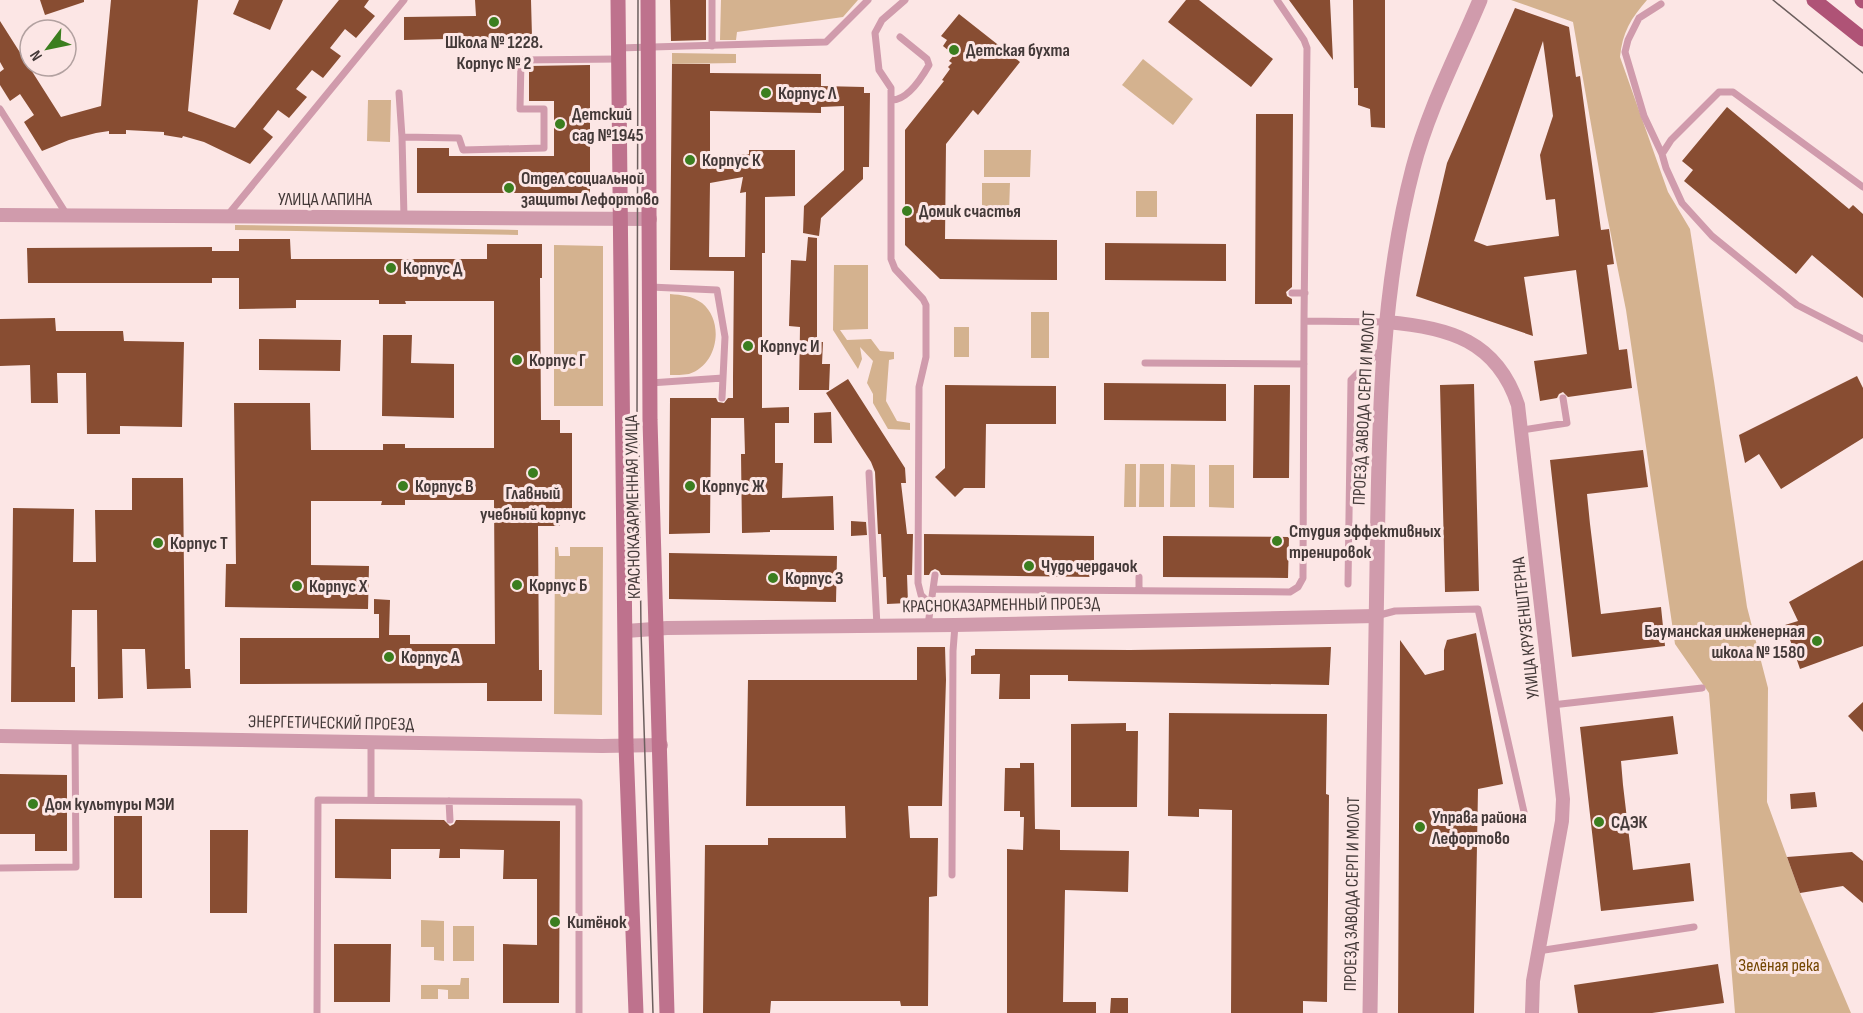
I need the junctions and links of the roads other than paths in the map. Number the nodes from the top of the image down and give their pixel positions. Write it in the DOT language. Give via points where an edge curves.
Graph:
graph roads {
  1 [pos="404,0"];
  2 [pos="618,0"];
  3 [pos="648,0"];
  4 [pos="712,0"];
  5 [pos="868,0"];
  6 [pos="905,0"];
  7 [pos="1277,0"];
  8 [pos="1480,0"];
  9 [pos="1814,0"];
  10 [pos="1661,4"];
  11 [pos="900,37"];
  12 [pos="1863,39"];
  13 [pos="712,46"];
  14 [pos="647,47"];
  15 [pos="618,53"];
  16 [pos="399,93"];
  17 [pos="891,100"];
  18 [pos="0,109"];
  19 [pos="402,137"];
  20 [pos="1662,154"];
  21 [pos="1863,187"];
  22 [pos="0,215"];
  23 [pos="67,215"];
  24 [pos="227,216"];
  25 [pos="404,217"];
  26 [pos="619,219"];
  27 [pos="650,219"];
  28 [pos="650,287"];
  29 [pos="1292,293"];
  30 [pos="1305,293"];
  31 [pos="1305,321"];
  32 [pos="1386,322"];
  33 [pos="1863,339"];
  34 [pos="1384,348"];
  35 [pos="1145,363"];
  36 [pos="1304,364"];
  37 [pos="723,378"];
  38 [pos="650,384"];
  39 [pos="722,398"];
  40 [pos="1563,398"];
  41 [pos="1522,430"];
  42 [pos="869,473"];
  43 [pos="935,575"];
  44 [pos="1139,577"];
  45 [pos="1348,584"];
  46 [pos="933,589"];
  47 [pos="1138,590"];
  48 [pos="931,605"];
  49 [pos="1376,616"];
  50 [pos="928,625"];
  51 [pos="955,625"];
  52 [pos="877,626"];
  53 [pos="655,628"];
  54 [pos="626,632"];
  55 [pos="1702,688"];
  56 [pos="1552,705"];
  57 [pos="0,736"];
  58 [pos="75,737"];
  59 [pos="371,742"];
  60 [pos="661,745"];
  61 [pos="626,746"];
  62 [pos="371,800"];
  63 [pos="449,801"];
  64 [pos="1524,812"];
  65 [pos="450,820"];
  66 [pos="0,868"];
  67 [pos="952,875"];
  68 [pos="1694,927"];
  69 [pos="1538,951"];
  70 [pos="317,1013"];
  71 [pos="579,1013"];
  72 [pos="636,1013"];
  73 [pos="668,1013"];
  74 [pos="1370,1013"];
  75 [pos="1532,1013"];
  1 -- 24 [label="lane"];
  2 -- 15 [label="main road, КРАСНОКАЗАРМЕННАЯ УЛИЦА"];
  3 -- 14 [label="main road, КРАСНОКАЗАРМЕННАЯ УЛИЦА"];
  4 -- 13 [label="lane"];
  5 -- 13 [label="lane" via="826,42"];
  6 -- 17 [label="lane" via="882,20 875,33 879,70 891,88"];
  7 -- 30 [label="lane" via="1307,48"];
  8 -- 32 [label="street, ПРОЕЗД ЗАВОДА СЕРП И МОЛОТ" via="1413,167"];
  9 -- 12 [label="main road"];
  10 -- 20 [label="lane" via="1640,18 1625,52 1644,116"];
  11 -- 17 [label="lane" via="927,58 929,65 905,96"];
  13 -- 14 [label="lane"];
  14 -- 15 [label="lane"];
  14 -- 27 [label="main road, КРАСНОКАЗАРМЕННАЯ УЛИЦА"];
  15 -- 19 [label="lane" via="521,60 520,109 544,109 544,148 463,150 459,138"];
  15 -- 26 [label="main road, КРАСНОКАЗАРМЕННАЯ УЛИЦА"];
  16 -- 19 [label="lane"];
  17 -- 48 [label="lane" via="891,260 927,307 926,359 919,387 918,587"];
  18 -- 23 [label="lane"];
  19 -- 25 [label="lane"];
  20 -- 21 [label="lane" via="1719,92 1732,92"];
  20 -- 33 [label="lane" via="1682,203 1713,236 1797,304"];
  22 -- 23 [label="street, УЛИЦА ЛАПИНА"];
  23 -- 24 [label="street, УЛИЦА ЛАПИНА"];
  24 -- 25 [label="street, УЛИЦА ЛАПИНА"];
  25 -- 26 [label="street, УЛИЦА ЛАПИНА"];
  26 -- 27 [label="street, УЛИЦА ЛАПИНА"];
  26 -- 54 [label="main road, КРАСНОКАЗАРМЕННАЯ УЛИЦА"];
  27 -- 28 [label="main road, КРАСНОКАЗАРМЕННАЯ УЛИЦА"];
  28 -- 37 [label="lane" via="717,290 725,337"];
  28 -- 38 [label="main road, КРАСНОКАЗАРМЕННАЯ УЛИЦА"];
  29 -- 30 [label="lane"];
  30 -- 31 [label="lane"];
  31 -- 32 [label="lane"];
  31 -- 36 [label="lane"];
  32 -- 34 [label="street, ПРОЕЗД ЗАВОДА СЕРП И МОЛОТ"];
  32 -- 41 [label="street, УЛИЦА КРУЗЕНШТЕРНА" via="1441,331 1471,342 1492,358 1514,392"];
  34 -- 45 [label="lane" via="1352,380"];
  34 -- 49 [label="street, ПРОЕЗД ЗАВОДА СЕРП И МОЛОТ"];
  35 -- 36 [label="lane"];
  36 -- 47 [label="lane" via="1301,584 1290,592"];
  37 -- 38 [label="lane"];
  37 -- 39 [label="lane"];
  38 -- 53 [label="main road, КРАСНОКАЗАРМЕННАЯ УЛИЦА"];
  40 -- 41 [label="lane" via="1567,423"];
  41 -- 56 [label="street, УЛИЦА КРУЗЕНШТЕРНА"];
  42 -- 52 [label="lane"];
  43 -- 46 [label="lane"];
  44 -- 47 [label="lane"];
  46 -- 47 [label="lane"];
  46 -- 48 [label="lane"];
  48 -- 50 [label="lane"];
  49 -- 51 [label="street, КРАСНОКАЗАРМЕННЫЙ ПРОЕЗД"];
  49 -- 64 [label="lane" via="1395,611 1478,609"];
  49 -- 74 [label="street, ПРОЕЗД ЗАВОДА СЕРП И МОЛОТ"];
  50 -- 51 [label="street, КРАСНОКАЗАРМЕННЫЙ ПРОЕЗД"];
  50 -- 52 [label="street, КРАСНОКАЗАРМЕННЫЙ ПРОЕЗД"];
  51 -- 67 [label="lane"];
  52 -- 53 [label="street, КРАСНОКАЗАРМЕННЫЙ ПРОЕЗД"];
  53 -- 54 [label="street, КРАСНОКАЗАРМЕННЫЙ ПРОЕЗД"];
  53 -- 60 [label="main road, КРАСНОКАЗАРМЕННАЯ УЛИЦА"];
  54 -- 61 [label="main road, КРАСНОКАЗАРМЕННАЯ УЛИЦА"];
  55 -- 56 [label="lane"];
  56 -- 69 [label="street, УЛИЦА КРУЗЕНШТЕРНА" via="1563,809"];
  57 -- 58 [label="street, ЭНЕРГЕТИЧЕСКИЙ ПРОЕЗД"];
  58 -- 59 [label="street, ЭНЕРГЕТИЧЕСКИЙ ПРОЕЗД"];
  58 -- 66 [label="lane" via="76,867"];
  59 -- 61 [label="street, ЭНЕРГЕТИЧЕСКИЙ ПРОЕЗД"];
  59 -- 62 [label="lane"];
  60 -- 61 [label="street, ЭНЕРГЕТИЧЕСКИЙ ПРОЕЗД"];
  60 -- 73 [label="main road, КРАСНОКАЗАРМЕННАЯ УЛИЦА"];
  61 -- 72 [label="main road, КРАСНОКАЗАРМЕННАЯ УЛИЦА"];
  62 -- 63 [label="lane"];
  62 -- 70 [label="lane" via="318,800"];
  63 -- 65 [label="lane"];
  63 -- 71 [label="lane" via="579,802"];
  68 -- 69 [label="lane"];
  69 -- 75 [label="street, УЛИЦА КРУЗЕНШТЕРНА"];
}
